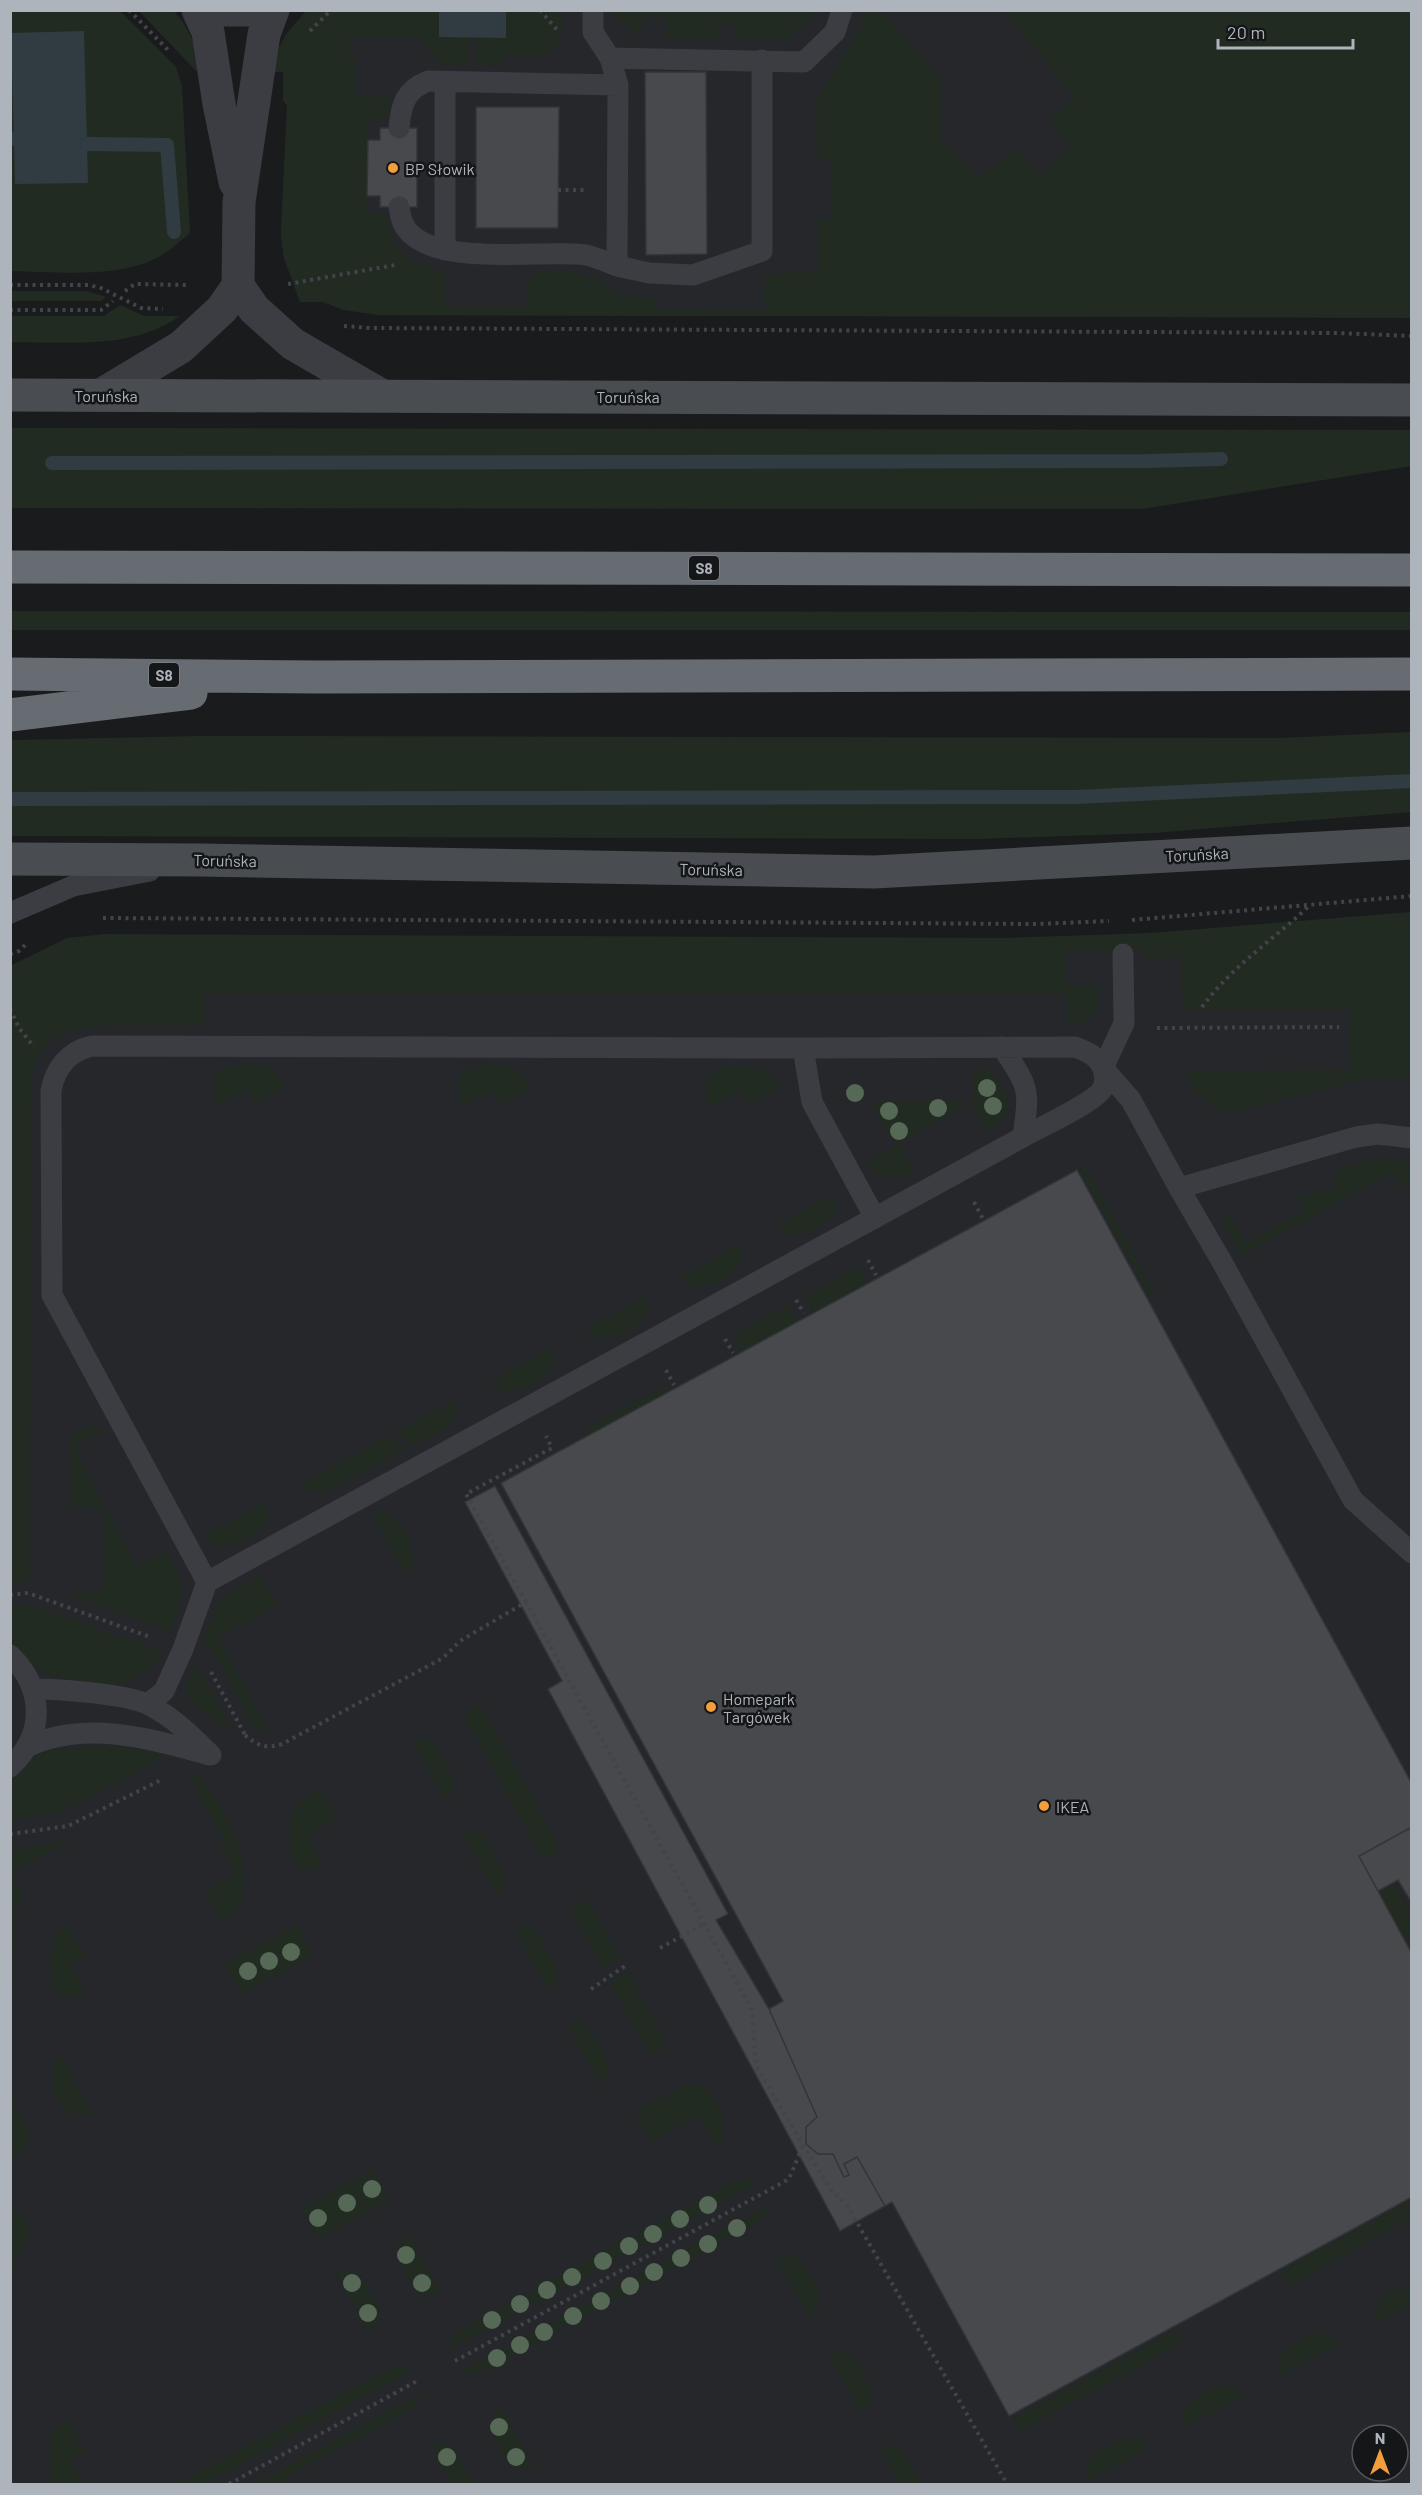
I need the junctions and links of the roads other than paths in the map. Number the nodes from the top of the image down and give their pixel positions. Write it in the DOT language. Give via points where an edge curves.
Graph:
graph roads {
  1 [pos="198,10"];
  2 [pos="225,10"];
  3 [pos="254,10"];
  4 [pos="273,10"];
  5 [pos="593,10"];
  6 [pos="842,10"];
  7 [pos="610,58"];
  8 [pos="762,60"];
  9 [pos="445,82"];
  10 [pos="618,85"];
  11 [pos="399,128"];
  12 [pos="239,202"];
  13 [pos="399,207"];
  14 [pos="445,250"];
  15 [pos="616,266"];
  16 [pos="238,286"];
  17 [pos="10,395"];
  18 [pos="101,395"];
  19 [pos="381,395"];
  20 [pos="1412,400"];
  21 [pos="10,567"];
  22 [pos="1405,570"];
  23 [pos="10,674"];
  24 [pos="1412,674"];
  25 [pos="318,677"];
  26 [pos="10,715"];
  27 [pos="1412,843"];
  28 [pos="10,859"];
  29 [pos="202,860"];
  30 [pos="10,913"];
  31 [pos="1123,954"];
  32 [pos="1002,1047"];
  33 [pos="803,1048"];
  34 [pos="1103,1068"];
  35 [pos="1023,1137"];
  36 [pos="1412,1138"];
  37 [pos="1179,1188"];
  38 [pos="875,1218"];
  39 [pos="1412,1553"];
  40 [pos="207,1582"];
  41 [pos="10,1655"];
  42 [pos="34,1689"];
  43 [pos="148,1704"];
  44 [pos="27,1747"];
  45 [pos="10,1767"];
  1 -- 12 [label="street" via="208,32"];
  2 -- 3 [label="street"];
  4 -- 12 [label="street" via="264,34"];
  5 -- 7 [label="lane" via="593,32"];
  6 -- 8 [label="lane" via="835,32 804,62"];
  7 -- 8 [label="lane"];
  7 -- 10 [label="lane"];
  8 -- 15 [label="lane" via="762,251 693,275 649,273"];
  9 -- 10 [label="lane"];
  9 -- 11 [label="lane" via="428,81 410,91 404,100"];
  9 -- 14 [label="lane"];
  10 -- 15 [label="lane"];
  12 -- 16 [label="street"];
  13 -- 14 [label="lane" via="404,225 415,238"];
  14 -- 15 [label="lane" via="495,255 586,255"];
  16 -- 18 [label="street" via="222,309 181,347"];
  16 -- 19 [label="street" via="254,309 293,344"];
  17 -- 18 [label="main road, Toruńska"];
  18 -- 19 [label="main road, Toruńska"];
  19 -- 20 [label="main road, Toruńska"];
  21 -- 22 [label="highway, S8"];
  23 -- 25 [label="highway, S8"];
  24 -- 25 [label="highway, S8"];
  25 -- 26 [label="highway"];
  27 -- 29 [label="main road, Toruńska" via="874,872"];
  28 -- 29 [label="main road, Toruńska"];
  29 -- 30 [label="lane" via="73,886"];
  31 -- 34 [label="lane" via="1125,1017"];
  32 -- 33 [label="lane"];
  32 -- 34 [label="lane" via="1075,1047 1095,1056"];
  32 -- 35 [label="lane" via="1026,1085 1028,1103"];
  33 -- 38 [label="lane" via="812,1102"];
  33 -- 40 [label="lane" via="92,1046 71,1054 57,1071 51,1091 52,1295"];
  34 -- 35 [label="lane" via="1105,1082 1092,1099"];
  34 -- 37 [label="lane" via="1131,1100"];
  35 -- 38 [label="lane"];
  36 -- 37 [label="lane" via="1378,1134 1356,1137"];
  37 -- 39 [label="lane" via="1353,1500"];
  38 -- 40 [label="lane"];
  40 -- 43 [label="lane" via="164,1692"];
  41 -- 42 [label="lane"];
  42 -- 43 [label="lane" via="113,1696"];
  42 -- 44 [label="lane" via="35,1728"];
  43 -- 44 [label="lane" via="181,1725 211,1755 141,1736 107,1733 71,1734"];
  44 -- 45 [label="lane"];
}
